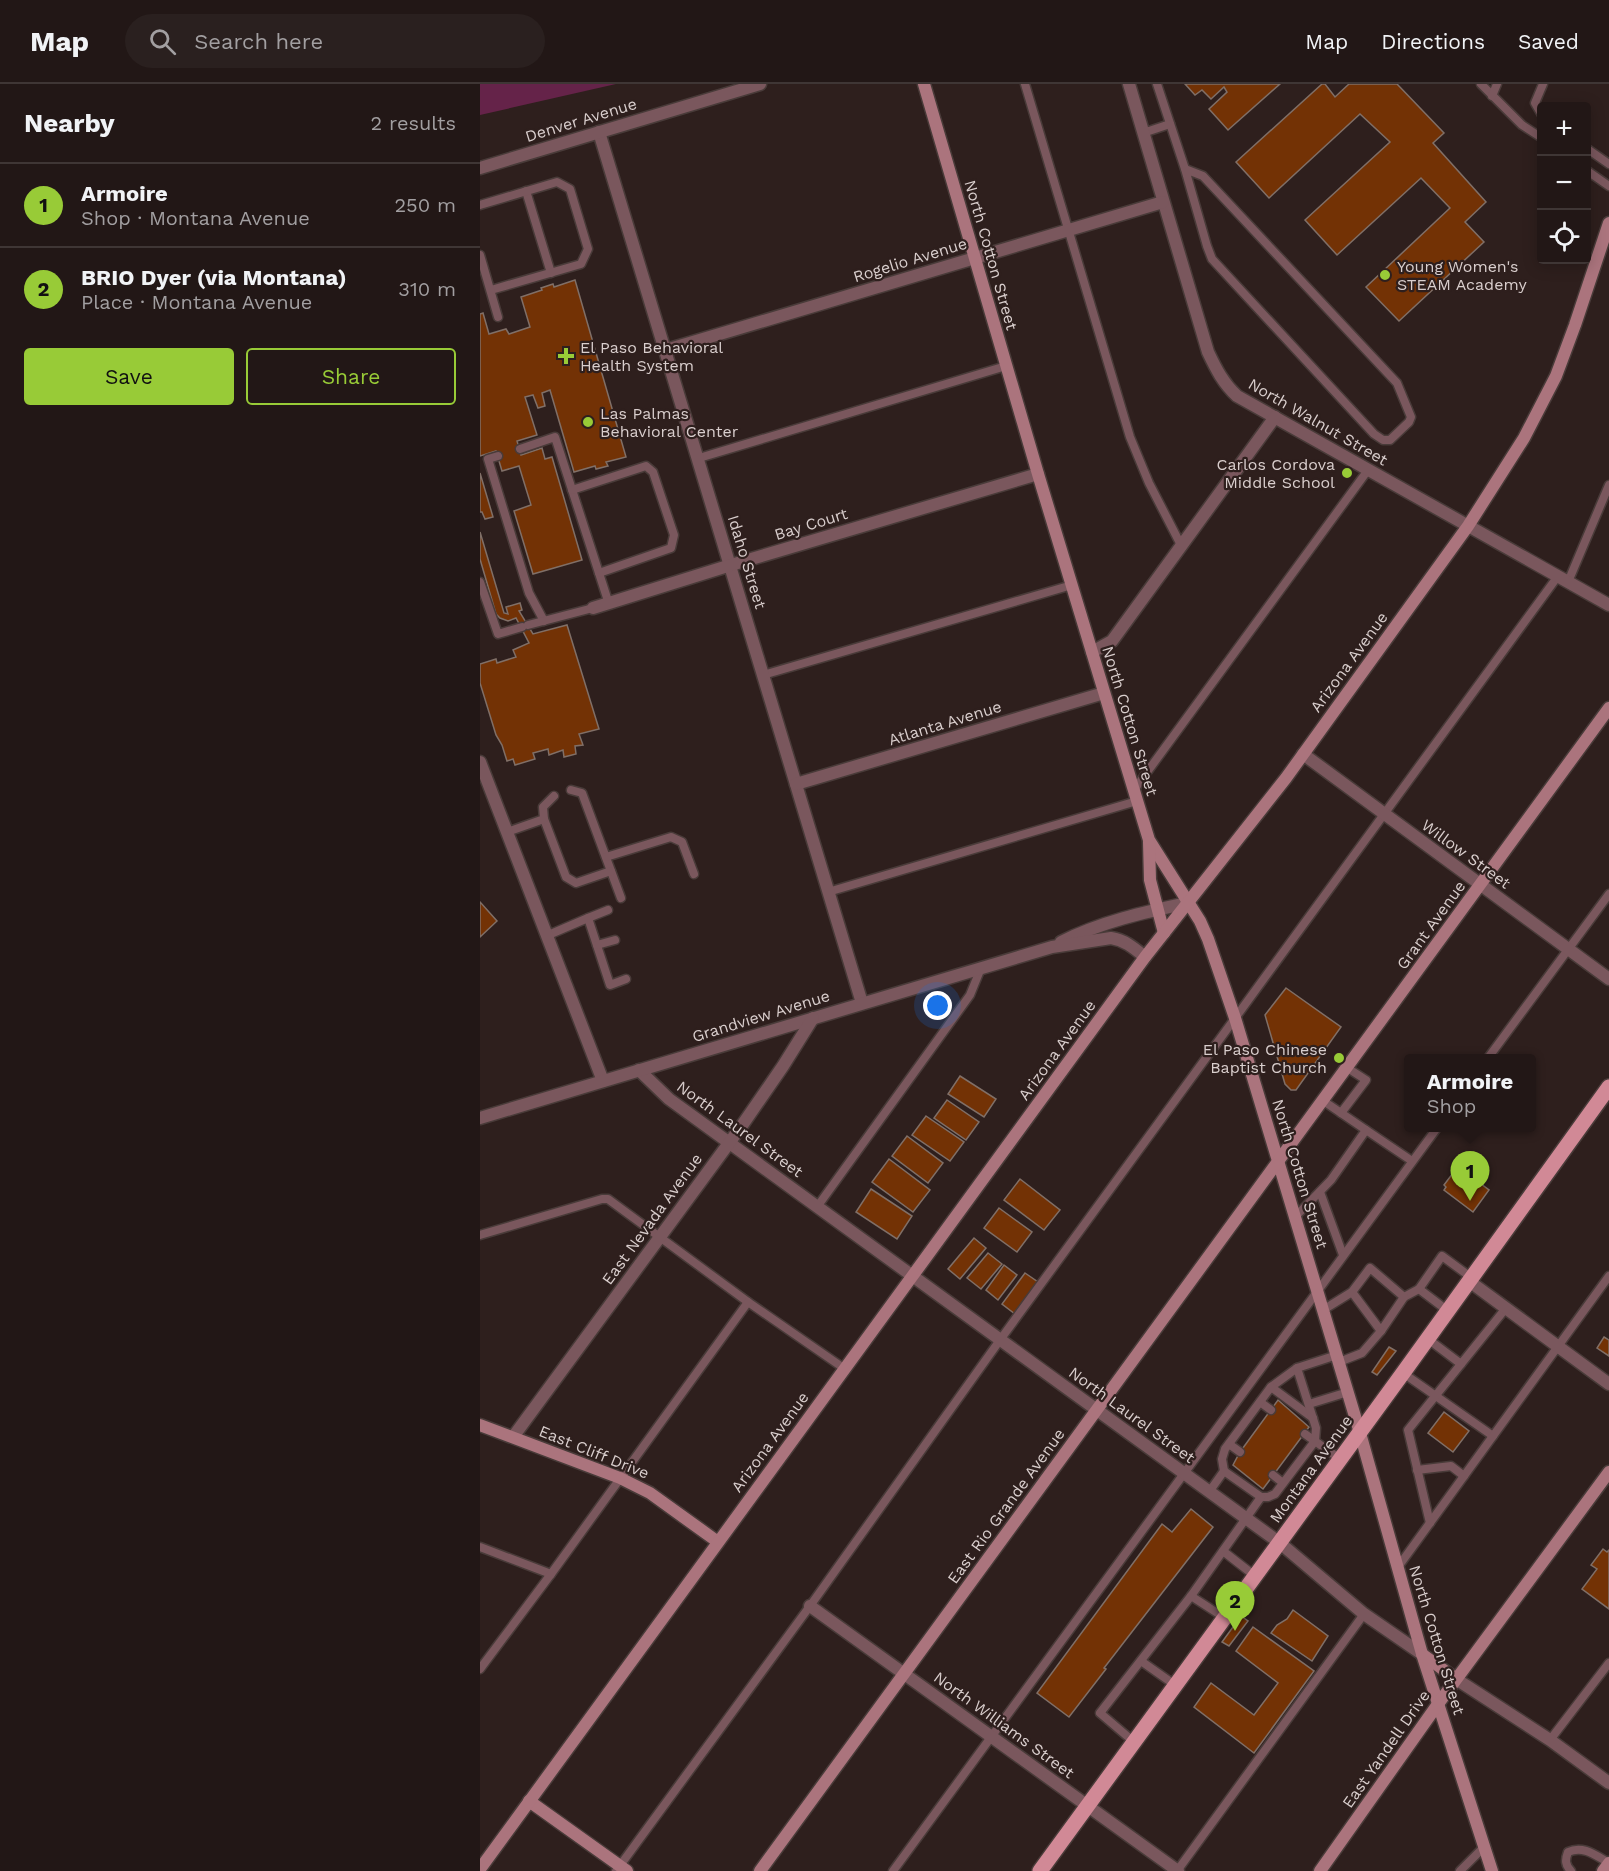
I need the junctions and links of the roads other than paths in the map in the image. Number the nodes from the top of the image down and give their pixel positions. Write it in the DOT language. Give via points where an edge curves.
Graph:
graph roads {
  1 [pos="760,84"];
  2 [pos="924,84"];
  3 [pos="1025,84"];
  4 [pos="1129,84"];
  5 [pos="1157,84"];
  6 [pos="1481,84"];
  7 [pos="1497,84"];
  8 [pos="1543,84"];
  9 [pos="745,86"];
  10 [pos="1492,96"];
  11 [pos="1537,106"];
  12 [pos="1170,124"];
  13 [pos="599,132"];
  14 [pos="1143,133"];
  15 [pos="1537,135"];
  16 [pos="1591,151"];
  17 [pos="1609,164"];
  18 [pos="480,168"];
  19 [pos="1185,169"];
  20 [pos="1591,173"];
  21 [pos="1609,186"];
  22 [pos="526,191"];
  23 [pos="1164,202"];
  24 [pos="480,205"];
  25 [pos="1609,223"];
  26 [pos="1069,230"];
  27 [pos="480,255"];
  28 [pos="974,258"];
  29 [pos="551,273"];
  30 [pos="490,291"];
  31 [pos="498,317"];
  32 [pos="666,350"];
  33 [pos="1006,366"];
  34 [pos="1275,417"];
  35 [pos="520,449"];
  36 [pos="498,456"];
  37 [pos="699,458"];
  38 [pos="1368,470"];
  39 [pos="1038,474"];
  40 [pos="1609,485"];
  41 [pos="572,489"];
  42 [pos="1468,526"];
  43 [pos="1182,547"];
  44 [pos="731,565"];
  45 [pos="599,573"];
  46 [pos="1563,579"];
  47 [pos="480,582"];
  48 [pos="1072,585"];
  49 [pos="609,604"];
  50 [pos="1609,605"];
  51 [pos="593,608"];
  52 [pos="544,621"];
  53 [pos="1092,652"];
  54 [pos="763,675"];
  55 [pos="1104,693"];
  56 [pos="1609,708"];
  57 [pos="1303,754"];
  58 [pos="480,762"];
  59 [pos="796,784"];
  60 [pos="571,789"];
  61 [pos="554,796"];
  62 [pos="1135,796"];
  63 [pos="1384,815"];
  64 [pos="543,819"];
  65 [pos="507,832"];
  66 [pos="1149,840"];
  67 [pos="606,857"];
  68 [pos="611,871"];
  69 [pos="694,874"];
  70 [pos="1481,885"];
  71 [pos="828,892"];
  72 [pos="1609,894"];
  73 [pos="621,898"];
  74 [pos="1188,903"];
  75 [pos="1158,909"];
  76 [pos="608,910"];
  77 [pos="588,918"];
  78 [pos="1164,933"];
  79 [pos="546,936"];
  80 [pos="615,940"];
  81 [pos="597,945"];
  82 [pos="1052,947"];
  83 [pos="1568,949"];
  84 [pos="1145,957"];
  85 [pos="981,968"];
  86 [pos="626,979"];
  87 [pos="1609,980"];
  88 [pos="862,1003"];
  89 [pos="813,1018"];
  90 [pos="1235,1018"];
  91 [pos="1492,1054"];
  92 [pos="1346,1067"];
  93 [pos="639,1070"];
  94 [pos="603,1081"];
  95 [pos="1609,1087"];
  96 [pos="1322,1100"];
  97 [pos="1341,1113"];
  98 [pos="480,1118"];
  99 [pos="1366,1130"];
  100 [pos="1434,1132"];
  101 [pos="728,1142"];
  102 [pos="1278,1159"];
  103 [pos="1412,1161"];
  104 [pos="1320,1192"];
  105 [pos="818,1207"];
  106 [pos="1295,1217"];
  107 [pos="480,1235"];
  108 [pos="659,1238"];
  109 [pos="1343,1255"];
  110 [pos="912,1276"];
  111 [pos="1609,1276"];
  112 [pos="1471,1280"];
  113 [pos="1419,1289"];
  114 [pos="1317,1290"];
  115 [pos="1352,1292"];
  116 [pos="1404,1298"];
  117 [pos="748,1302"];
  118 [pos="1506,1308"];
  119 [pos="1323,1310"];
  120 [pos="1448,1311"];
  121 [pos="1381,1331"];
  122 [pos="1428,1339"];
  123 [pos="1000,1340"];
  124 [pos="1557,1346"];
  125 [pos="1338,1359"];
  126 [pos="1461,1364"];
  127 [pos="1297,1368"];
  128 [pos="845,1369"];
  129 [pos="1403,1373"];
  130 [pos="1609,1384"];
  131 [pos="1271,1387"];
  132 [pos="1348,1392"];
  133 [pos="1435,1396"];
  134 [pos="1260,1402"];
  135 [pos="1309,1404"];
  136 [pos="1096,1409"];
  137 [pos="1271,1410"];
  138 [pos="1313,1418"];
  139 [pos="480,1425"];
  140 [pos="1360,1433"];
  141 [pos="1305,1434"];
  142 [pos="1493,1436"];
  143 [pos="513,1437"];
  144 [pos="1315,1441"];
  145 [pos="1229,1444"];
  146 [pos="1240,1452"];
  147 [pos="1340,1459"];
  148 [pos="1418,1470"];
  149 [pos="1224,1471"];
  150 [pos="1609,1472"];
  151 [pos="1184,1473"];
  152 [pos="1273,1475"];
  153 [pos="1464,1476"];
  154 [pos="620,1478"];
  155 [pos="1283,1483"];
  156 [pos="1209,1492"];
  157 [pos="1261,1497"];
  158 [pos="1246,1518"];
  159 [pos="1430,1523"];
  160 [pos="718,1542"];
  161 [pos="1280,1543"];
  162 [pos="480,1547"];
  163 [pos="1223,1551"];
  164 [pos="1398,1567"];
  165 [pos="551,1574"];
  166 [pos="1255,1576"];
  167 [pos="1191,1596"];
  168 [pos="810,1606"];
  169 [pos="1364,1614"];
  170 [pos="1225,1618"];
  171 [pos="1422,1654"];
  172 [pos="1141,1661"];
  173 [pos="1609,1663"];
  174 [pos="480,1669"];
  175 [pos="904,1674"];
  176 [pos="1456,1679"];
  177 [pos="1176,1686"];
  178 [pos="1438,1704"];
  179 [pos="992,1737"];
  180 [pos="1550,1740"];
  181 [pos="1134,1742"];
  182 [pos="1609,1783"];
  183 [pos="529,1801"];
  184 [pos="1088,1806"];
  185 [pos="1484,1847"];
  186 [pos="1609,1863"];
  187 [pos="480,1869"];
  188 [pos="621,1869"];
  189 [pos="760,1871"];
  190 [pos="893,1871"];
  191 [pos="1040,1871"];
  192 [pos="1177,1871"];
  193 [pos="1320,1871"];
  194 [pos="1460,1871"];
  195 [pos="1492,1871"];
  196 [pos="1571,1871"];
  197 [pos="1603,1871"];
  1 -- 9 [label="street, Denver Avenue"];
  2 -- 28 [label="main road, North Cotton Street"];
  3 -- 26 [label="lane"];
  4 -- 14 [label="street, North Walnut Street"];
  5 -- 12 [label="lane"];
  6 -- 10 [label="lane"];
  7 -- 10 [label="lane"];
  8 -- 11 [label="lane"];
  9 -- 13 [label="street, Denver Avenue"];
  10 -- 15 [label="lane"];
  12 -- 14 [label="lane"];
  12 -- 19 [label="lane"];
  13 -- 18 [label="street, Denver Avenue"];
  13 -- 32 [label="street, Idaho Street"];
  14 -- 23 [label="street, North Walnut Street"];
  16 -- 17 [label="lane"];
  19 -- 19 [label="lane" via="1212,259 1374,434 1390,440 1411,417 1397,383 1203,176"];
  20 -- 21 [label="lane"];
  22 -- 24 [label="lane"];
  22 -- 29 [label="lane"];
  22 -- 29 [label="lane" via="557,182 570,189 588,249 581,264"];
  23 -- 26 [label="street, Rogelio Avenue"];
  23 -- 34 [label="street, North Walnut Street" via="1217,371 1237,396"];
  25 -- 42 [label="main road, Arizona Avenue" via="1556,376 1524,438"];
  26 -- 28 [label="street, Rogelio Avenue"];
  26 -- 43 [label="lane" via="1130,437"];
  27 -- 30 [label="lane"];
  28 -- 32 [label="street, Rogelio Avenue"];
  28 -- 33 [label="main road, North Cotton Street"];
  29 -- 30 [label="lane"];
  30 -- 31 [label="lane"];
  32 -- 37 [label="street, Idaho Street"];
  33 -- 37 [label="lane"];
  33 -- 39 [label="main road, North Cotton Street"];
  34 -- 38 [label="street, North Walnut Street"];
  34 -- 43 [label="street"];
  35 -- 41 [label="lane" via="555,438"];
  36 -- 52 [label="lane" via="488,459 529,593"];
  37 -- 44 [label="street, Idaho Street"];
  38 -- 42 [label="street, North Walnut Street"];
  38 -- 62 [label="lane"];
  39 -- 44 [label="street, Bay Court"];
  39 -- 48 [label="main road, North Cotton Street"];
  40 -- 46 [label="lane"];
  41 -- 45 [label="lane"];
  41 -- 45 [label="lane" via="646,466 652,472 674,535 671,548"];
  42 -- 46 [label="street, North Walnut Street"];
  42 -- 57 [label="main road, Arizona Avenue"];
  43 -- 53 [label="street" via="1112,641"];
  44 -- 49 [label="street, Bay Court"];
  44 -- 54 [label="street, Idaho Street"];
  45 -- 49 [label="lane"];
  46 -- 50 [label="street, North Walnut Street"];
  46 -- 63 [label="lane"];
  47 -- 52 [label="lane" via="498,634"];
  48 -- 53 [label="main road, North Cotton Street"];
  48 -- 54 [label="lane"];
  49 -- 51 [label="street, Bay Court"];
  51 -- 52 [label="lane"];
  53 -- 55 [label="main road, North Cotton Street"];
  54 -- 59 [label="street, Idaho Street"];
  55 -- 59 [label="street, Atlanta Avenue"];
  55 -- 62 [label="main road, North Cotton Street"];
  56 -- 70 [label="main road, Grant Avenue"];
  57 -- 63 [label="street, Willow Street"];
  57 -- 74 [label="main road, Arizona Avenue"];
  58 -- 65 [label="street"];
  59 -- 71 [label="street, Idaho Street"];
  60 -- 67 [label="lane" via="582,793"];
  61 -- 64 [label="lane" via="543,807"];
  62 -- 66 [label="main road, North Cotton Street"];
  62 -- 71 [label="lane"];
  63 -- 70 [label="street, Willow Street"];
  63 -- 90 [label="lane"];
  64 -- 65 [label="lane"];
  64 -- 68 [label="lane" via="566,877 576,883"];
  65 -- 79 [label="street"];
  66 -- 74 [label="main road, North Cotton Street"];
  66 -- 75 [label="main road" via="1150,880"];
  67 -- 68 [label="lane"];
  67 -- 69 [label="lane" via="671,837 682,842"];
  68 -- 73 [label="lane"];
  70 -- 83 [label="street, Willow Street"];
  70 -- 92 [label="main road, Grant Avenue"];
  71 -- 88 [label="street, Idaho Street"];
  72 -- 83 [label="lane"];
  74 -- 75 [label="street, Grandview Avenue"];
  74 -- 78 [label="main road, Arizona Avenue"];
  74 -- 90 [label="main road, North Cotton Street" via="1208,939"];
  75 -- 78 [label="main road"];
  75 -- 82 [label="street, Grandview Avenue" via="1086,930"];
  76 -- 77 [label="lane"];
  77 -- 79 [label="lane"];
  77 -- 81 [label="lane"];
  78 -- 84 [label="main road, Arizona Avenue"];
  79 -- 94 [label="street"];
  80 -- 81 [label="lane"];
  81 -- 86 [label="lane" via="610,985"];
  82 -- 84 [label="street, Grandview Avenue" via="1111,938 1130,944"];
  82 -- 85 [label="street, Grandview Avenue"];
  83 -- 87 [label="street, Willow Street"];
  83 -- 91 [label="lane"];
  84 -- 110 [label="main road, Arizona Avenue"];
  85 -- 88 [label="street, Grandview Avenue"];
  85 -- 105 [label="lane" via="970,995"];
  88 -- 89 [label="street, Grandview Avenue"];
  89 -- 93 [label="street, Grandview Avenue"];
  89 -- 101 [label="street, East Nevada Avenue"];
  90 -- 102 [label="main road, North Cotton Street"];
  90 -- 123 [label="lane"];
  92 -- 96 [label="main road, Grant Avenue"];
  92 -- 97 [label="lane" via="1366,1080"];
  93 -- 94 [label="street, Grandview Avenue"];
  93 -- 101 [label="street, North Laurel Street" via="669,1099"];
  94 -- 98 [label="street, Grandview Avenue"];
  95 -- 112 [label="main road, Montana Avenue"];
  96 -- 97 [label="lane"];
  96 -- 102 [label="main road, Grant Avenue"];
  97 -- 99 [label="lane"];
  99 -- 103 [label="lane"];
  99 -- 104 [label="lane"];
  100 -- 103 [label="lane"];
  101 -- 105 [label="street, North Laurel Street"];
  101 -- 108 [label="street, East Nevada Avenue"];
  102 -- 106 [label="main road, North Cotton Street"];
  102 -- 136 [label="main road, East Rio Grande Avenue"];
  103 -- 109 [label="lane"];
  104 -- 106 [label="lane"];
  104 -- 109 [label="lane"];
  105 -- 110 [label="street, North Laurel Street"];
  106 -- 114 [label="main road, North Cotton Street"];
  107 -- 108 [label="lane" via="602,1198"];
  108 -- 117 [label="lane"];
  108 -- 143 [label="street, East Nevada Avenue"];
  109 -- 114 [label="lane"];
  110 -- 123 [label="street, North Laurel Street"];
  110 -- 128 [label="main road, Arizona Avenue"];
  111 -- 124 [label="lane"];
  112 -- 113 [label="lane" via="1442,1256"];
  112 -- 118 [label="street"];
  112 -- 120 [label="main road, Montana Avenue"];
  113 -- 116 [label="lane"];
  113 -- 120 [label="lane"];
  114 -- 119 [label="main road, North Cotton Street"];
  114 -- 151 [label="lane"];
  115 -- 116 [label="lane" via="1370,1268"];
  115 -- 119 [label="lane"];
  115 -- 121 [label="lane"];
  116 -- 121 [label="lane"];
  117 -- 128 [label="lane"];
  117 -- 154 [label="lane"];
  118 -- 124 [label="street"];
  118 -- 126 [label="lane"];
  119 -- 125 [label="main road, North Cotton Street"];
  120 -- 122 [label="main road, Montana Avenue"];
  121 -- 125 [label="lane" via="1362,1353"];
  122 -- 126 [label="lane"];
  122 -- 129 [label="main road, Montana Avenue"];
  123 -- 136 [label="street, North Laurel Street"];
  123 -- 168 [label="lane"];
  124 -- 130 [label="street"];
  124 -- 142 [label="lane"];
  125 -- 127 [label="lane"];
  125 -- 132 [label="main road, North Cotton Street"];
  126 -- 133 [label="lane"];
  127 -- 131 [label="lane"];
  127 -- 135 [label="lane"];
  128 -- 160 [label="main road, Arizona Avenue"];
  129 -- 133 [label="lane"];
  129 -- 140 [label="main road, Montana Avenue"];
  131 -- 134 [label="lane"];
  131 -- 138 [label="lane"];
  132 -- 135 [label="lane"];
  132 -- 140 [label="main road, North Cotton Street"];
  133 -- 142 [label="lane"];
  133 -- 148 [label="lane" via="1408,1430"];
  134 -- 137 [label="lane"];
  134 -- 145 [label="lane"];
  135 -- 138 [label="lane"];
  136 -- 151 [label="street, North Laurel Street"];
  136 -- 175 [label="main road, East Rio Grande Avenue"];
  138 -- 144 [label="lane"];
  139 -- 143 [label="main road, East Cliff Drive"];
  140 -- 147 [label="main road, Montana Avenue"];
  140 -- 164 [label="main road, North Cotton Street"];
  141 -- 144 [label="lane"];
  142 -- 153 [label="lane"];
  143 -- 154 [label="main road, East Cliff Drive"];
  144 -- 147 [label="lane"];
  144 -- 155 [label="lane"];
  145 -- 146 [label="lane"];
  145 -- 149 [label="lane" via="1224,1449"];
  147 -- 161 [label="main road, Montana Avenue"];
  148 -- 153 [label="lane" via="1451,1466"];
  148 -- 159 [label="lane"];
  149 -- 156 [label="lane"];
  149 -- 157 [label="lane"];
  150 -- 176 [label="main road, East Yandell Drive"];
  151 -- 156 [label="street, North Laurel Street"];
  151 -- 179 [label="lane"];
  152 -- 155 [label="lane"];
  153 -- 159 [label="lane"];
  154 -- 160 [label="main road, East Cliff Drive" via="650,1493"];
  154 -- 165 [label="lane"];
  155 -- 157 [label="lane" via="1275,1494"];
  156 -- 158 [label="street, North Laurel Street"];
  157 -- 158 [label="lane"];
  158 -- 161 [label="street, North Laurel Street"];
  158 -- 163 [label="lane"];
  159 -- 164 [label="lane"];
  160 -- 183 [label="main road, Arizona Avenue"];
  161 -- 166 [label="main road, Montana Avenue"];
  161 -- 169 [label="street, North Laurel Street"];
  162 -- 165 [label="lane"];
  163 -- 166 [label="lane"];
  163 -- 167 [label="lane"];
  164 -- 171 [label="main road, North Cotton Street"];
  165 -- 174 [label="lane"];
  166 -- 170 [label="main road, Montana Avenue"];
  167 -- 170 [label="lane"];
  167 -- 172 [label="lane"];
  168 -- 175 [label="street, North Williams Street"];
  168 -- 188 [label="lane"];
  169 -- 171 [label="street, North Laurel Street"];
  169 -- 192 [label="lane"];
  170 -- 177 [label="main road, Montana Avenue"];
  171 -- 176 [label="main road, North Laurel Street"];
  171 -- 178 [label="main road, North Cotton Street"];
  172 -- 177 [label="lane"];
  172 -- 181 [label="lane" via="1101,1713"];
  173 -- 180 [label="lane"];
  175 -- 179 [label="street, North Williams Street"];
  175 -- 189 [label="main road, East Rio Grande Avenue"];
  176 -- 178 [label="main road, East Yandell Drive"];
  176 -- 180 [label="street, North Laurel Street"];
  177 -- 181 [label="main road, Montana Avenue"];
  178 -- 185 [label="main road, North Cotton Street"];
  178 -- 193 [label="main road, East Yandell Drive"];
  179 -- 184 [label="street, North Williams Street"];
  179 -- 190 [label="lane"];
  180 -- 182 [label="street, North Laurel Street"];
  181 -- 184 [label="main road, Montana Avenue"];
  183 -- 187 [label="main road, Arizona Avenue"];
  183 -- 188 [label="main road"];
  184 -- 191 [label="main road, Montana Avenue"];
  184 -- 192 [label="street, North Williams Street"];
  185 -- 194 [label="lane"];
  185 -- 195 [label="main road, North Cotton Street"];
  186 -- 196 [label="lane" via="1584,1849 1575,1849 1565,1859"];
  186 -- 197 [label="main road"];
}
